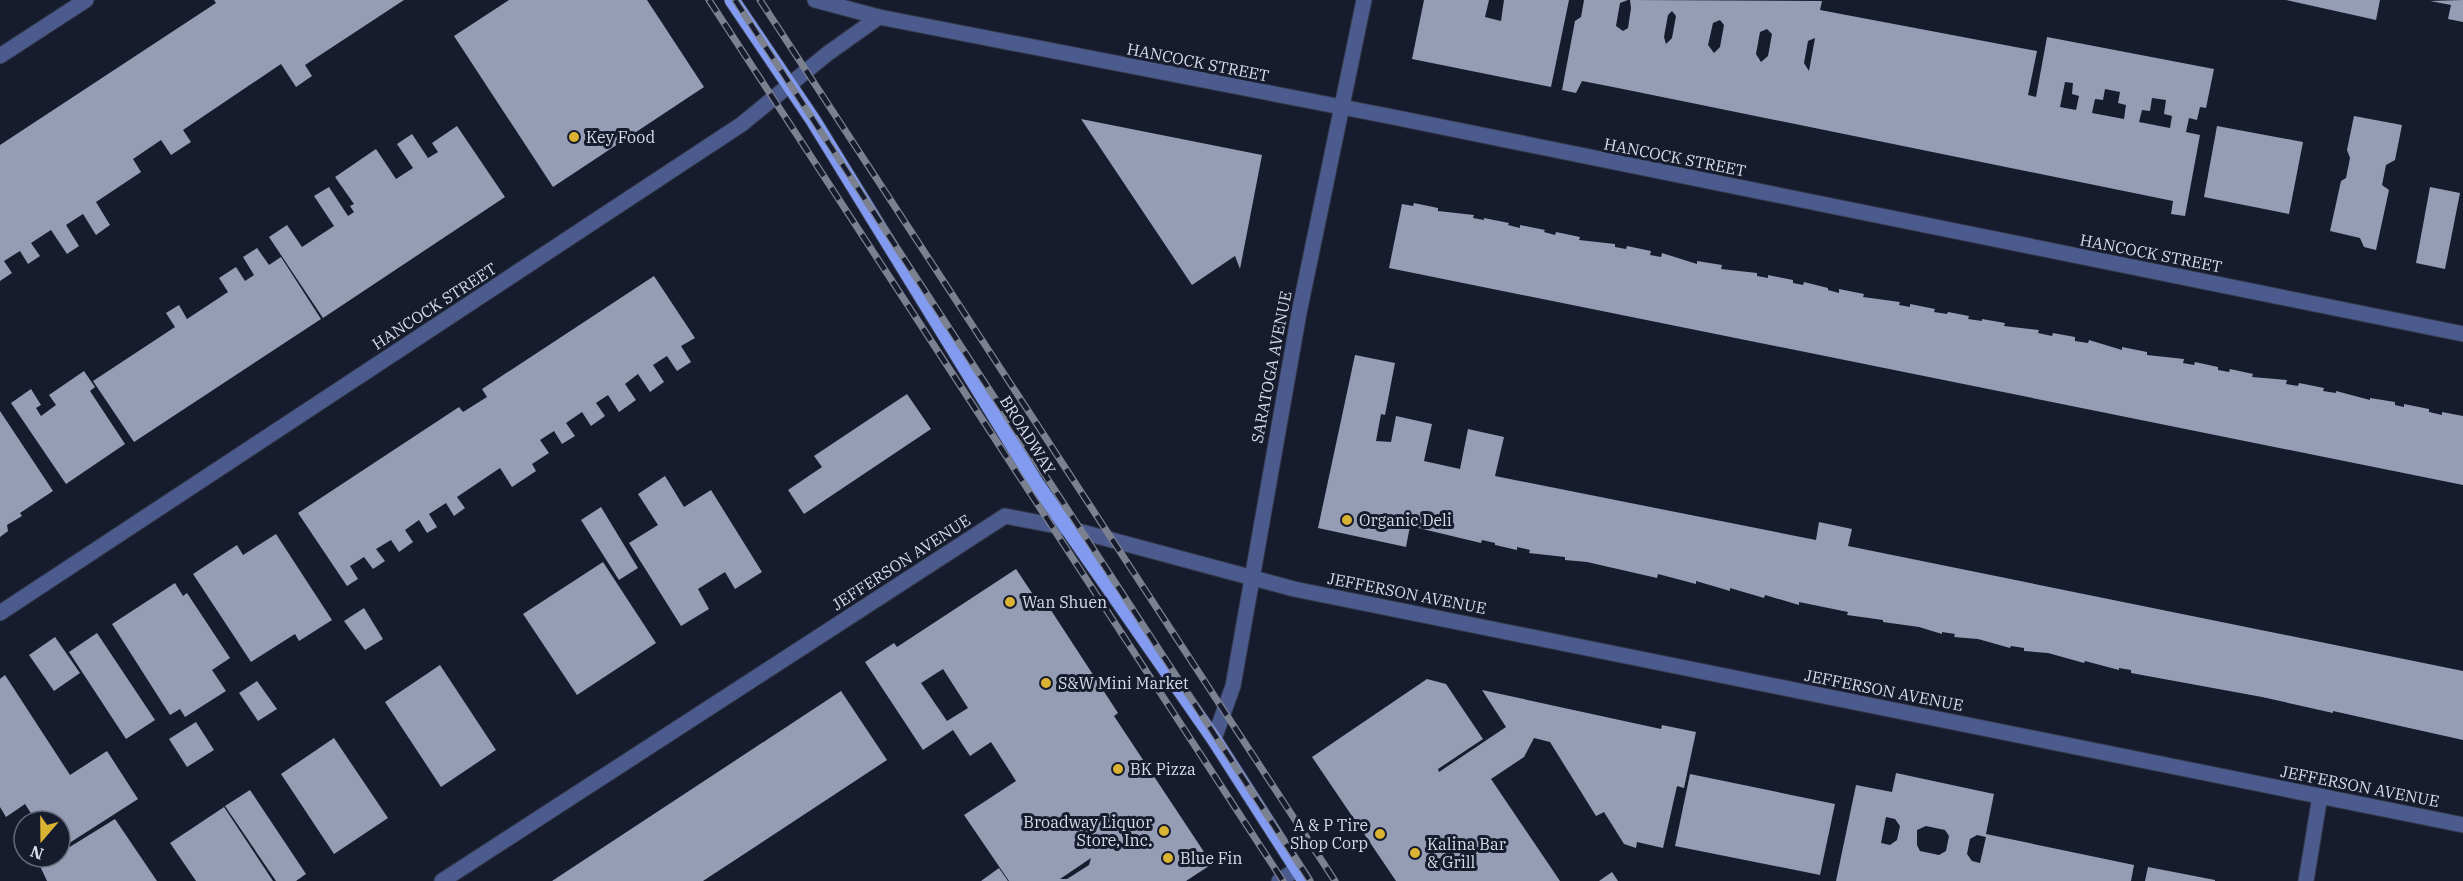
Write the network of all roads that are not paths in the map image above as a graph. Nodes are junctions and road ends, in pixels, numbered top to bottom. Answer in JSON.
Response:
{"nodes":[{"id":1,"x":86,"y":0,"type":"edge"},
{"id":2,"x":732,"y":0,"type":"edge"},
{"id":3,"x":815,"y":0,"type":"edge"},
{"id":4,"x":1364,"y":0,"type":"edge"},
{"id":5,"x":879,"y":17,"type":"junction"},
{"id":6,"x":0,"y":56,"type":"edge"},
{"id":7,"x":790,"y":85,"type":"junction"},
{"id":8,"x":1341,"y":107,"type":"junction"},
{"id":9,"x":2463,"y":334,"type":"edge"},
{"id":10,"x":1067,"y":528,"type":"junction"},
{"id":11,"x":1254,"y":578,"type":"junction"},
{"id":12,"x":0,"y":613,"type":"edge"},
{"id":13,"x":1214,"y":739,"type":"junction"},
{"id":14,"x":2320,"y":796,"type":"junction"},
{"id":15,"x":2463,"y":825,"type":"edge"},
{"id":16,"x":1301,"y":875,"type":"edge"},
{"id":17,"x":442,"y":881,"type":"edge"},
{"id":18,"x":1279,"y":881,"type":"edge"},
{"id":19,"x":2306,"y":881,"type":"edge"}],
"edges":[{"from":1,"to":6,"type":"street"},
{"from":2,"to":7,"type":"main road","name":"BROADWAY"},
{"from":3,"to":5,"type":"street","name":"HANCOCK STREET"},
{"from":4,"to":8,"type":"street","name":"SARATOGA AVENUE"},
{"from":5,"to":7,"type":"street","name":"HANCOCK STREET"},
{"from":5,"to":8,"type":"street","name":"HANCOCK STREET"},
{"from":7,"to":10,"type":"main road","name":"BROADWAY"},
{"from":7,"to":12,"type":"street","name":"HANCOCK STREET"},
{"from":8,"to":9,"type":"street","name":"HANCOCK STREET"},
{"from":8,"to":11,"type":"street","name":"SARATOGA AVENUE"},
{"from":10,"to":11,"type":"street","name":"JEFFERSON AVENUE"},
{"from":10,"to":13,"type":"main road","name":"BROADWAY"},
{"from":10,"to":17,"type":"street","name":"JEFFERSON AVENUE"},
{"from":11,"to":13,"type":"street","name":"SARATOGA AVENUE"},
{"from":11,"to":14,"type":"street","name":"JEFFERSON AVENUE"},
{"from":13,"to":16,"type":"main road","name":"BROADWAY"},
{"from":14,"to":15,"type":"street","name":"JEFFERSON AVENUE"},
{"from":14,"to":19,"type":"street"},
{"from":16,"to":18,"type":"street"}]}
